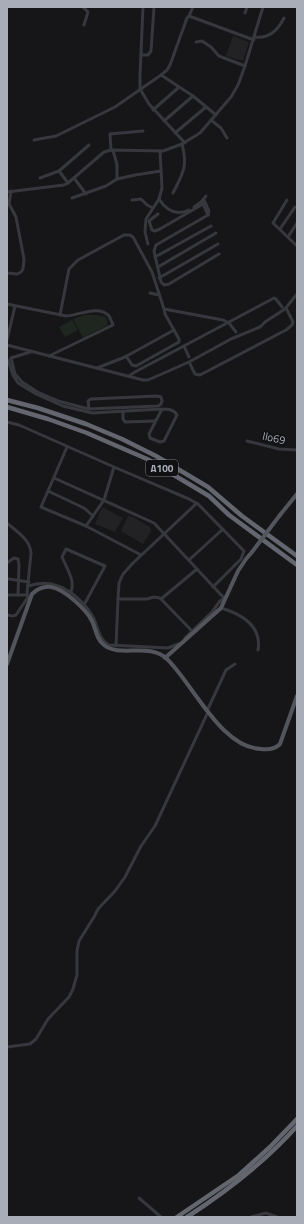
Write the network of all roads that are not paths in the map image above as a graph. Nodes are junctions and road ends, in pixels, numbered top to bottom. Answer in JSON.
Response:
{"nodes":[{"id":1,"x":83,"y":7,"type":"edge"},
{"id":2,"x":143,"y":7,"type":"edge"},
{"id":3,"x":154,"y":7,"type":"edge"},
{"id":4,"x":193,"y":7,"type":"edge"},
{"id":5,"x":247,"y":7,"type":"edge"},
{"id":6,"x":263,"y":7,"type":"edge"},
{"id":7,"x":245,"y":14,"type":"dead end"},
{"id":8,"x":189,"y":16,"type":"junction"},
{"id":9,"x":284,"y":18,"type":"dead end"},
{"id":10,"x":84,"y":25,"type":"dead end"},
{"id":11,"x":254,"y":39,"type":"junction"},
{"id":12,"x":196,"y":42,"type":"dead end"},
{"id":13,"x":141,"y":55,"type":"junction"},
{"id":14,"x":246,"y":66,"type":"junction"},
{"id":15,"x":161,"y":75,"type":"junction"},
{"id":16,"x":178,"y":88,"type":"junction"},
{"id":17,"x":140,"y":89,"type":"junction"},
{"id":18,"x":193,"y":96,"type":"junction"},
{"id":19,"x":206,"y":106,"type":"junction"},
{"id":20,"x":153,"y":110,"type":"junction"},
{"id":21,"x":216,"y":115,"type":"junction"},
{"id":22,"x":211,"y":120,"type":"junction"},
{"id":23,"x":164,"y":121,"type":"junction"},
{"id":24,"x":143,"y":131,"type":"dead end"},
{"id":25,"x":175,"y":132,"type":"junction"},
{"id":26,"x":227,"y":138,"type":"dead end"},
{"id":27,"x":34,"y":140,"type":"dead end"},
{"id":28,"x":183,"y":144,"type":"junction"},
{"id":29,"x":89,"y":145,"type":"dead end"},
{"id":30,"x":112,"y":150,"type":"junction"},
{"id":31,"x":160,"y":151,"type":"junction"},
{"id":32,"x":59,"y":171,"type":"junction"},
{"id":33,"x":161,"y":171,"type":"junction"},
{"id":34,"x":40,"y":178,"type":"dead end"},
{"id":35,"x":74,"y":178,"type":"junction"},
{"id":36,"x":116,"y":179,"type":"junction"},
{"id":37,"x":68,"y":183,"type":"junction"},
{"id":38,"x":7,"y":192,"type":"edge"},
{"id":39,"x":11,"y":192,"type":"junction"},
{"id":40,"x":174,"y":193,"type":"dead end"},
{"id":41,"x":86,"y":194,"type":"junction"},
{"id":42,"x":206,"y":196,"type":"dead end"},
{"id":43,"x":72,"y":198,"type":"dead end"},
{"id":44,"x":159,"y":199,"type":"junction"},
{"id":45,"x":132,"y":200,"type":"dead end"},
{"id":46,"x":287,"y":200,"type":"dead end"},
{"id":47,"x":203,"y":202,"type":"junction"},
{"id":48,"x":295,"y":207,"type":"dead end"},
{"id":49,"x":153,"y":208,"type":"junction"},
{"id":50,"x":158,"y":214,"type":"dead end"},
{"id":51,"x":297,"y":223,"type":"edge"},
{"id":52,"x":211,"y":226,"type":"dead end"},
{"id":53,"x":280,"y":229,"type":"junction"},
{"id":54,"x":216,"y":234,"type":"dead end"},
{"id":55,"x":288,"y":237,"type":"junction"},
{"id":56,"x":148,"y":244,"type":"dead end"},
{"id":57,"x":218,"y":244,"type":"dead end"},
{"id":58,"x":297,"y":245,"type":"edge"},
{"id":59,"x":219,"y":254,"type":"dead end"},
{"id":60,"x":155,"y":257,"type":"junction"},
{"id":61,"x":158,"y":268,"type":"junction"},
{"id":62,"x":7,"y":273,"type":"edge"},
{"id":63,"x":159,"y":278,"type":"junction"},
{"id":64,"x":150,"y":293,"type":"dead end"},
{"id":65,"x":297,"y":294,"type":"edge"},
{"id":66,"x":159,"y":295,"type":"junction"},
{"id":67,"x":7,"y":304,"type":"edge"},
{"id":68,"x":15,"y":306,"type":"junction"},
{"id":69,"x":282,"y":307,"type":"dead end"},
{"id":70,"x":286,"y":308,"type":"junction"},
{"id":71,"x":164,"y":309,"type":"junction"},
{"id":72,"x":60,"y":315,"type":"junction"},
{"id":73,"x":229,"y":323,"type":"junction"},
{"id":74,"x":174,"y":330,"type":"junction"},
{"id":75,"x":236,"y":332,"type":"dead end"},
{"id":76,"x":7,"y":339,"type":"edge"},
{"id":77,"x":7,"y":345,"type":"edge"},
{"id":78,"x":184,"y":346,"type":"junction"},
{"id":79,"x":17,"y":348,"type":"junction"},
{"id":80,"x":34,"y":352,"type":"junction"},
{"id":81,"x":18,"y":356,"type":"junction"},
{"id":82,"x":49,"y":356,"type":"junction"},
{"id":83,"x":126,"y":356,"type":"junction"},
{"id":84,"x":189,"y":356,"type":"dead end"},
{"id":85,"x":9,"y":359,"type":"edge"},
{"id":86,"x":189,"y":362,"type":"junction"},
{"id":87,"x":96,"y":368,"type":"junction"},
{"id":88,"x":129,"y":376,"type":"junction"},
{"id":89,"x":7,"y":400,"type":"edge"},
{"id":90,"x":7,"y":407,"type":"edge"},
{"id":91,"x":162,"y":409,"type":"junction"},
{"id":92,"x":89,"y":411,"type":"junction"},
{"id":93,"x":123,"y":412,"type":"junction"},
{"id":94,"x":156,"y":421,"type":"junction"},
{"id":95,"x":7,"y":422,"type":"edge"},
{"id":96,"x":247,"y":441,"type":"dead end"},
{"id":97,"x":67,"y":447,"type":"junction"},
{"id":98,"x":297,"y":450,"type":"edge"},
{"id":99,"x":114,"y":467,"type":"junction"},
{"id":100,"x":54,"y":478,"type":"junction"},
{"id":101,"x":48,"y":491,"type":"junction"},
{"id":102,"x":297,"y":494,"type":"edge"},
{"id":103,"x":104,"y":500,"type":"junction"},
{"id":104,"x":197,"y":503,"type":"junction"},
{"id":105,"x":93,"y":516,"type":"junction"},
{"id":106,"x":7,"y":523,"type":"edge"},
{"id":107,"x":86,"y":526,"type":"junction"},
{"id":108,"x":223,"y":529,"type":"junction"},
{"id":109,"x":165,"y":534,"type":"junction"},
{"id":110,"x":142,"y":555,"type":"junction"},
{"id":111,"x":297,"y":556,"type":"edge"},
{"id":112,"x":189,"y":560,"type":"junction"},
{"id":113,"x":7,"y":563,"type":"edge"},
{"id":114,"x":297,"y":565,"type":"edge"},
{"id":115,"x":197,"y":569,"type":"junction"},
{"id":116,"x":10,"y":579,"type":"dead end"},
{"id":117,"x":18,"y":580,"type":"junction"},
{"id":118,"x":29,"y":582,"type":"junction"},
{"id":119,"x":28,"y":586,"type":"junction"},
{"id":120,"x":214,"y":587,"type":"junction"},
{"id":121,"x":70,"y":593,"type":"junction"},
{"id":122,"x":7,"y":595,"type":"edge"},
{"id":123,"x":18,"y":595,"type":"junction"},
{"id":124,"x":28,"y":597,"type":"junction"},
{"id":125,"x":226,"y":597,"type":"junction"},
{"id":126,"x":118,"y":599,"type":"junction"},
{"id":127,"x":161,"y":599,"type":"junction"},
{"id":128,"x":84,"y":605,"type":"junction"},
{"id":129,"x":221,"y":608,"type":"junction"},
{"id":130,"x":7,"y":615,"type":"edge"},
{"id":131,"x":192,"y":631,"type":"junction"},
{"id":132,"x":116,"y":646,"type":"junction"},
{"id":133,"x":258,"y":650,"type":"dead end"},
{"id":134,"x":165,"y":658,"type":"junction"},
{"id":135,"x":7,"y":664,"type":"edge"},
{"id":136,"x":235,"y":664,"type":"dead end"},
{"id":137,"x":297,"y":696,"type":"edge"},
{"id":138,"x":207,"y":712,"type":"junction"},
{"id":139,"x":7,"y":1047,"type":"edge"},
{"id":140,"x":297,"y":1119,"type":"edge"},
{"id":141,"x":297,"y":1126,"type":"edge"},
{"id":142,"x":139,"y":1198,"type":"dead end"},
{"id":143,"x":162,"y":1217,"type":"edge"},
{"id":144,"x":177,"y":1217,"type":"edge"},
{"id":145,"x":187,"y":1217,"type":"edge"},
{"id":146,"x":251,"y":1217,"type":"edge"},
{"id":147,"x":277,"y":1217,"type":"edge"}],
"edges":[{"from":1,"to":10,"type":"street"},
{"from":2,"to":13,"type":"street"},
{"from":3,"to":13,"type":"street"},
{"from":4,"to":8,"type":"street"},
{"from":5,"to":7,"type":"street"},
{"from":6,"to":11,"type":"street"},
{"from":8,"to":11,"type":"street"},
{"from":8,"to":15,"type":"street"},
{"from":9,"to":11,"type":"street"},
{"from":11,"to":14,"type":"street"},
{"from":12,"to":14,"type":"street"},
{"from":13,"to":17,"type":"street"},
{"from":14,"to":21,"type":"street"},
{"from":15,"to":16,"type":"street"},
{"from":15,"to":17,"type":"street"},
{"from":16,"to":18,"type":"street"},
{"from":16,"to":20,"type":"street"},
{"from":17,"to":20,"type":"street"},
{"from":17,"to":27,"type":"street"},
{"from":18,"to":19,"type":"street"},
{"from":18,"to":23,"type":"street"},
{"from":19,"to":21,"type":"street"},
{"from":19,"to":25,"type":"street"},
{"from":20,"to":23,"type":"street"},
{"from":21,"to":22,"type":"street"},
{"from":22,"to":26,"type":"street"},
{"from":22,"to":28,"type":"street"},
{"from":23,"to":25,"type":"street"},
{"from":24,"to":30,"type":"street"},
{"from":25,"to":28,"type":"street"},
{"from":28,"to":31,"type":"street"},
{"from":28,"to":40,"type":"street"},
{"from":29,"to":32,"type":"street"},
{"from":30,"to":31,"type":"street"},
{"from":30,"to":35,"type":"street"},
{"from":30,"to":36,"type":"street"},
{"from":31,"to":33,"type":"street"},
{"from":32,"to":34,"type":"street"},
{"from":32,"to":37,"type":"street"},
{"from":33,"to":36,"type":"street"},
{"from":33,"to":44,"type":"street"},
{"from":35,"to":37,"type":"street"},
{"from":35,"to":41,"type":"street"},
{"from":36,"to":41,"type":"street"},
{"from":37,"to":39,"type":"street"},
{"from":38,"to":39,"type":"street"},
{"from":39,"to":62,"type":"street"},
{"from":41,"to":43,"type":"street"},
{"from":42,"to":47,"type":"street"},
{"from":44,"to":47,"type":"street"},
{"from":44,"to":49,"type":"street"},
{"from":45,"to":49,"type":"street"},
{"from":46,"to":53,"type":"street"},
{"from":47,"to":50,"type":"street"},
{"from":47,"to":60,"type":"street"},
{"from":48,"to":53,"type":"street"},
{"from":49,"to":56,"type":"street"},
{"from":51,"to":55,"type":"street"},
{"from":52,"to":60,"type":"street"},
{"from":53,"to":55,"type":"street"},
{"from":54,"to":61,"type":"street"},
{"from":55,"to":58,"type":"street"},
{"from":57,"to":63,"type":"street"},
{"from":59,"to":63,"type":"street"},
{"from":60,"to":61,"type":"street"},
{"from":61,"to":63,"type":"street"},
{"from":64,"to":66,"type":"street"},
{"from":65,"to":70,"type":"street"},
{"from":66,"to":71,"type":"street"},
{"from":66,"to":72,"type":"street"},
{"from":67,"to":68,"type":"street"},
{"from":68,"to":72,"type":"street"},
{"from":68,"to":76,"type":"street"},
{"from":69,"to":73,"type":"street"},
{"from":70,"to":86,"type":"street"},
{"from":70,"to":86,"type":"street"},
{"from":71,"to":73,"type":"street"},
{"from":71,"to":74,"type":"street"},
{"from":72,"to":82,"type":"street"},
{"from":73,"to":75,"type":"street"},
{"from":73,"to":78,"type":"street"},
{"from":74,"to":83,"type":"street"},
{"from":74,"to":83,"type":"street"},
{"from":77,"to":79,"type":"street"},
{"from":78,"to":84,"type":"street"},
{"from":78,"to":88,"type":"street"},
{"from":79,"to":80,"type":"street"},
{"from":79,"to":81,"type":"street"},
{"from":80,"to":81,"type":"street"},
{"from":80,"to":82,"type":"street"},
{"from":81,"to":85,"type":"street"},
{"from":82,"to":87,"type":"street"},
{"from":83,"to":87,"type":"street"},
{"from":85,"to":92,"type":"street"},
{"from":86,"to":88,"type":"street"},
{"from":87,"to":88,"type":"street"},
{"from":89,"to":111,"type":"highway","number":"A100"},
{"from":90,"to":114,"type":"highway","number":"A100"},
{"from":91,"to":93,"type":"street"},
{"from":91,"to":94,"type":"street"},
{"from":91,"to":94,"type":"street"},
{"from":92,"to":92,"type":"street"},
{"from":92,"to":93,"type":"street"},
{"from":93,"to":94,"type":"street"},
{"from":95,"to":97,"type":"street"},
{"from":96,"to":98,"type":"street","name":"Ilo69"},
{"from":97,"to":99,"type":"street"},
{"from":97,"to":100,"type":"street"},
{"from":99,"to":103,"type":"street"},
{"from":99,"to":104,"type":"street"},
{"from":100,"to":101,"type":"street"},
{"from":100,"to":103,"type":"street"},
{"from":101,"to":105,"type":"street"},
{"from":101,"to":107,"type":"street"},
{"from":102,"to":125,"type":"main road","bridge":true},
{"from":103,"to":105,"type":"street"},
{"from":103,"to":109,"type":"street"},
{"from":104,"to":108,"type":"street"},
{"from":104,"to":109,"type":"street"},
{"from":105,"to":107,"type":"street"},
{"from":106,"to":118,"type":"street"},
{"from":107,"to":110,"type":"street"},
{"from":108,"to":112,"type":"street"},
{"from":108,"to":120,"type":"street"},
{"from":109,"to":110,"type":"street"},
{"from":109,"to":112,"type":"street"},
{"from":110,"to":126,"type":"street"},
{"from":112,"to":115,"type":"street"},
{"from":113,"to":117,"type":"street"},
{"from":115,"to":120,"type":"street"},
{"from":115,"to":127,"type":"street"},
{"from":116,"to":117,"type":"street"},
{"from":117,"to":118,"type":"street"},
{"from":117,"to":123,"type":"street"},
{"from":118,"to":119,"type":"street"},
{"from":119,"to":121,"type":"street"},
{"from":119,"to":124,"type":"street"},
{"from":120,"to":125,"type":"street"},
{"from":121,"to":128,"type":"street"},
{"from":121,"to":128,"type":"street"},
{"from":122,"to":123,"type":"street"},
{"from":123,"to":124,"type":"street"},
{"from":124,"to":130,"type":"street"},
{"from":124,"to":134,"type":"main road"},
{"from":124,"to":135,"type":"main road"},
{"from":125,"to":129,"type":"main road"},
{"from":125,"to":131,"type":"street"},
{"from":126,"to":127,"type":"street"},
{"from":126,"to":132,"type":"street"},
{"from":127,"to":131,"type":"street"},
{"from":128,"to":132,"type":"street"},
{"from":129,"to":133,"type":"street"},
{"from":129,"to":134,"type":"main road"},
{"from":131,"to":132,"type":"street"},
{"from":134,"to":138,"type":"main road"},
{"from":136,"to":138,"type":"street"},
{"from":137,"to":138,"type":"main road"},
{"from":138,"to":139,"type":"street"},
{"from":140,"to":144,"type":"highway"},
{"from":141,"to":145,"type":"highway"},
{"from":142,"to":143,"type":"street"},
{"from":146,"to":147,"type":"street"}]}
